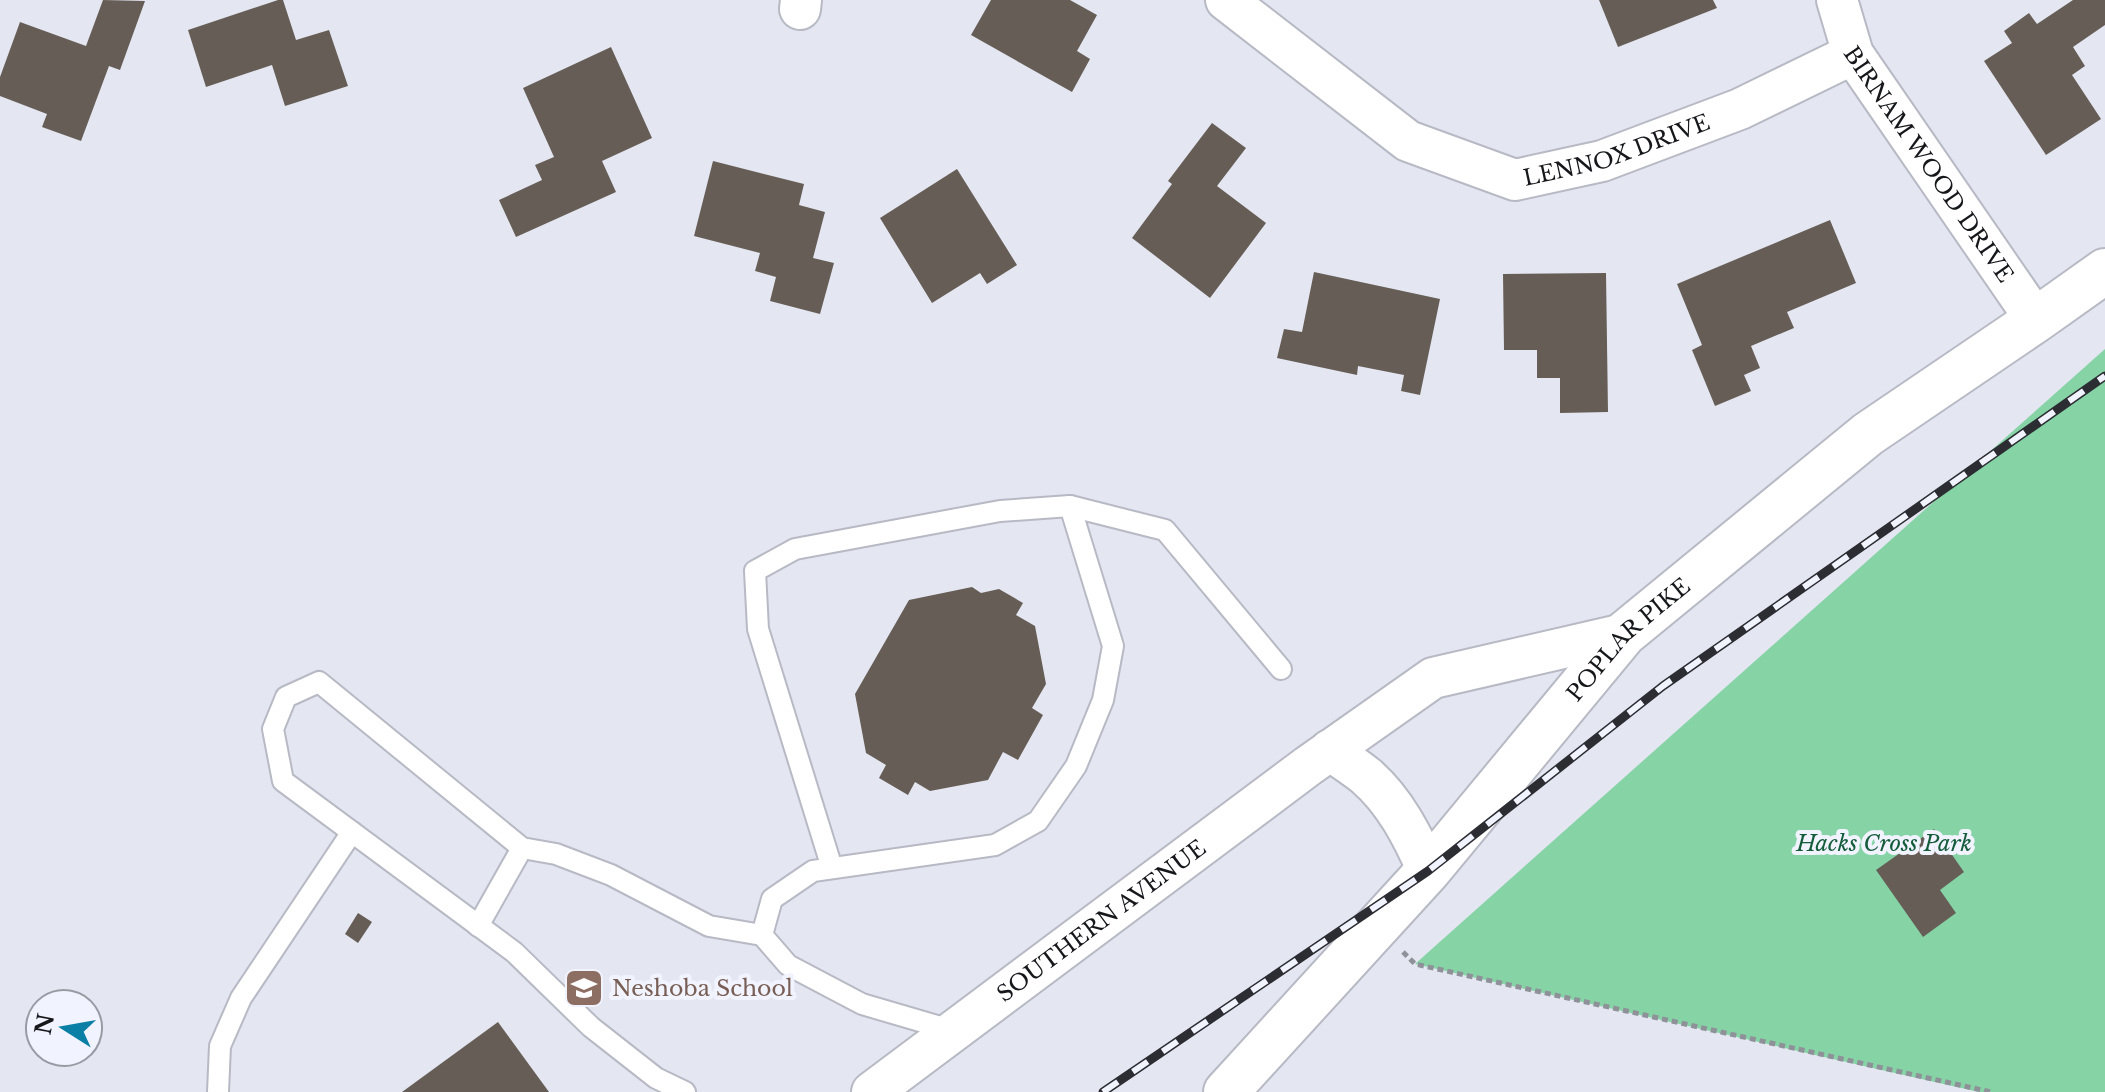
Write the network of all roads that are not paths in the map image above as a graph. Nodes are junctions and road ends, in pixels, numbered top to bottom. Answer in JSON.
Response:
{"nodes":[{"id":1,"x":1226,"y":0,"type":"edge"},
{"id":2,"x":1837,"y":0,"type":"edge"},
{"id":3,"x":1853,"y":54,"type":"junction"},
{"id":4,"x":2105,"y":271,"type":"edge"},
{"id":5,"x":2036,"y":320,"type":"junction"},
{"id":6,"x":1070,"y":506,"type":"junction"},
{"id":7,"x":1624,"y":634,"type":"junction"},
{"id":8,"x":1281,"y":669,"type":"dead end"},
{"id":9,"x":1330,"y":750,"type":"junction"},
{"id":10,"x":352,"y":832,"type":"junction"},
{"id":11,"x":522,"y":848,"type":"junction"},
{"id":12,"x":832,"y":868,"type":"junction"},
{"id":13,"x":1428,"y":871,"type":"junction"},
{"id":14,"x":478,"y":926,"type":"junction"},
{"id":15,"x":762,"y":935,"type":"junction"},
{"id":16,"x":954,"y":1031,"type":"junction"},
{"id":17,"x":218,"y":1092,"type":"edge"},
{"id":18,"x":685,"y":1092,"type":"edge"},
{"id":19,"x":872,"y":1092,"type":"edge"},
{"id":20,"x":1226,"y":1092,"type":"edge"}],
"edges":[{"from":1,"to":3,"type":"street","name":"LENNOX DRIVE"},
{"from":2,"to":3,"type":"street","name":"BIRNAM WOOD DRIVE"},
{"from":3,"to":5,"type":"street","name":"BIRNAM WOOD DRIVE"},
{"from":4,"to":5,"type":"main road","name":"POPLAR PIKE"},
{"from":5,"to":7,"type":"main road","name":"POPLAR PIKE"},
{"from":6,"to":8,"type":"lane"},
{"from":6,"to":12,"type":"lane"},
{"from":6,"to":12,"type":"lane"},
{"from":7,"to":9,"type":"street","name":"SOUTHERN AVENUE"},
{"from":7,"to":13,"type":"main road","name":"POPLAR PIKE"},
{"from":9,"to":13,"type":"street"},
{"from":9,"to":16,"type":"street","name":"SOUTHERN AVENUE"},
{"from":10,"to":11,"type":"lane"},
{"from":10,"to":14,"type":"lane"},
{"from":10,"to":17,"type":"lane"},
{"from":11,"to":14,"type":"lane"},
{"from":11,"to":15,"type":"lane"},
{"from":12,"to":15,"type":"lane"},
{"from":13,"to":20,"type":"main road","name":"POPLAR PIKE"},
{"from":14,"to":18,"type":"lane"},
{"from":15,"to":16,"type":"lane"},
{"from":16,"to":19,"type":"street","name":"SOUTHERN AVENUE"}]}
